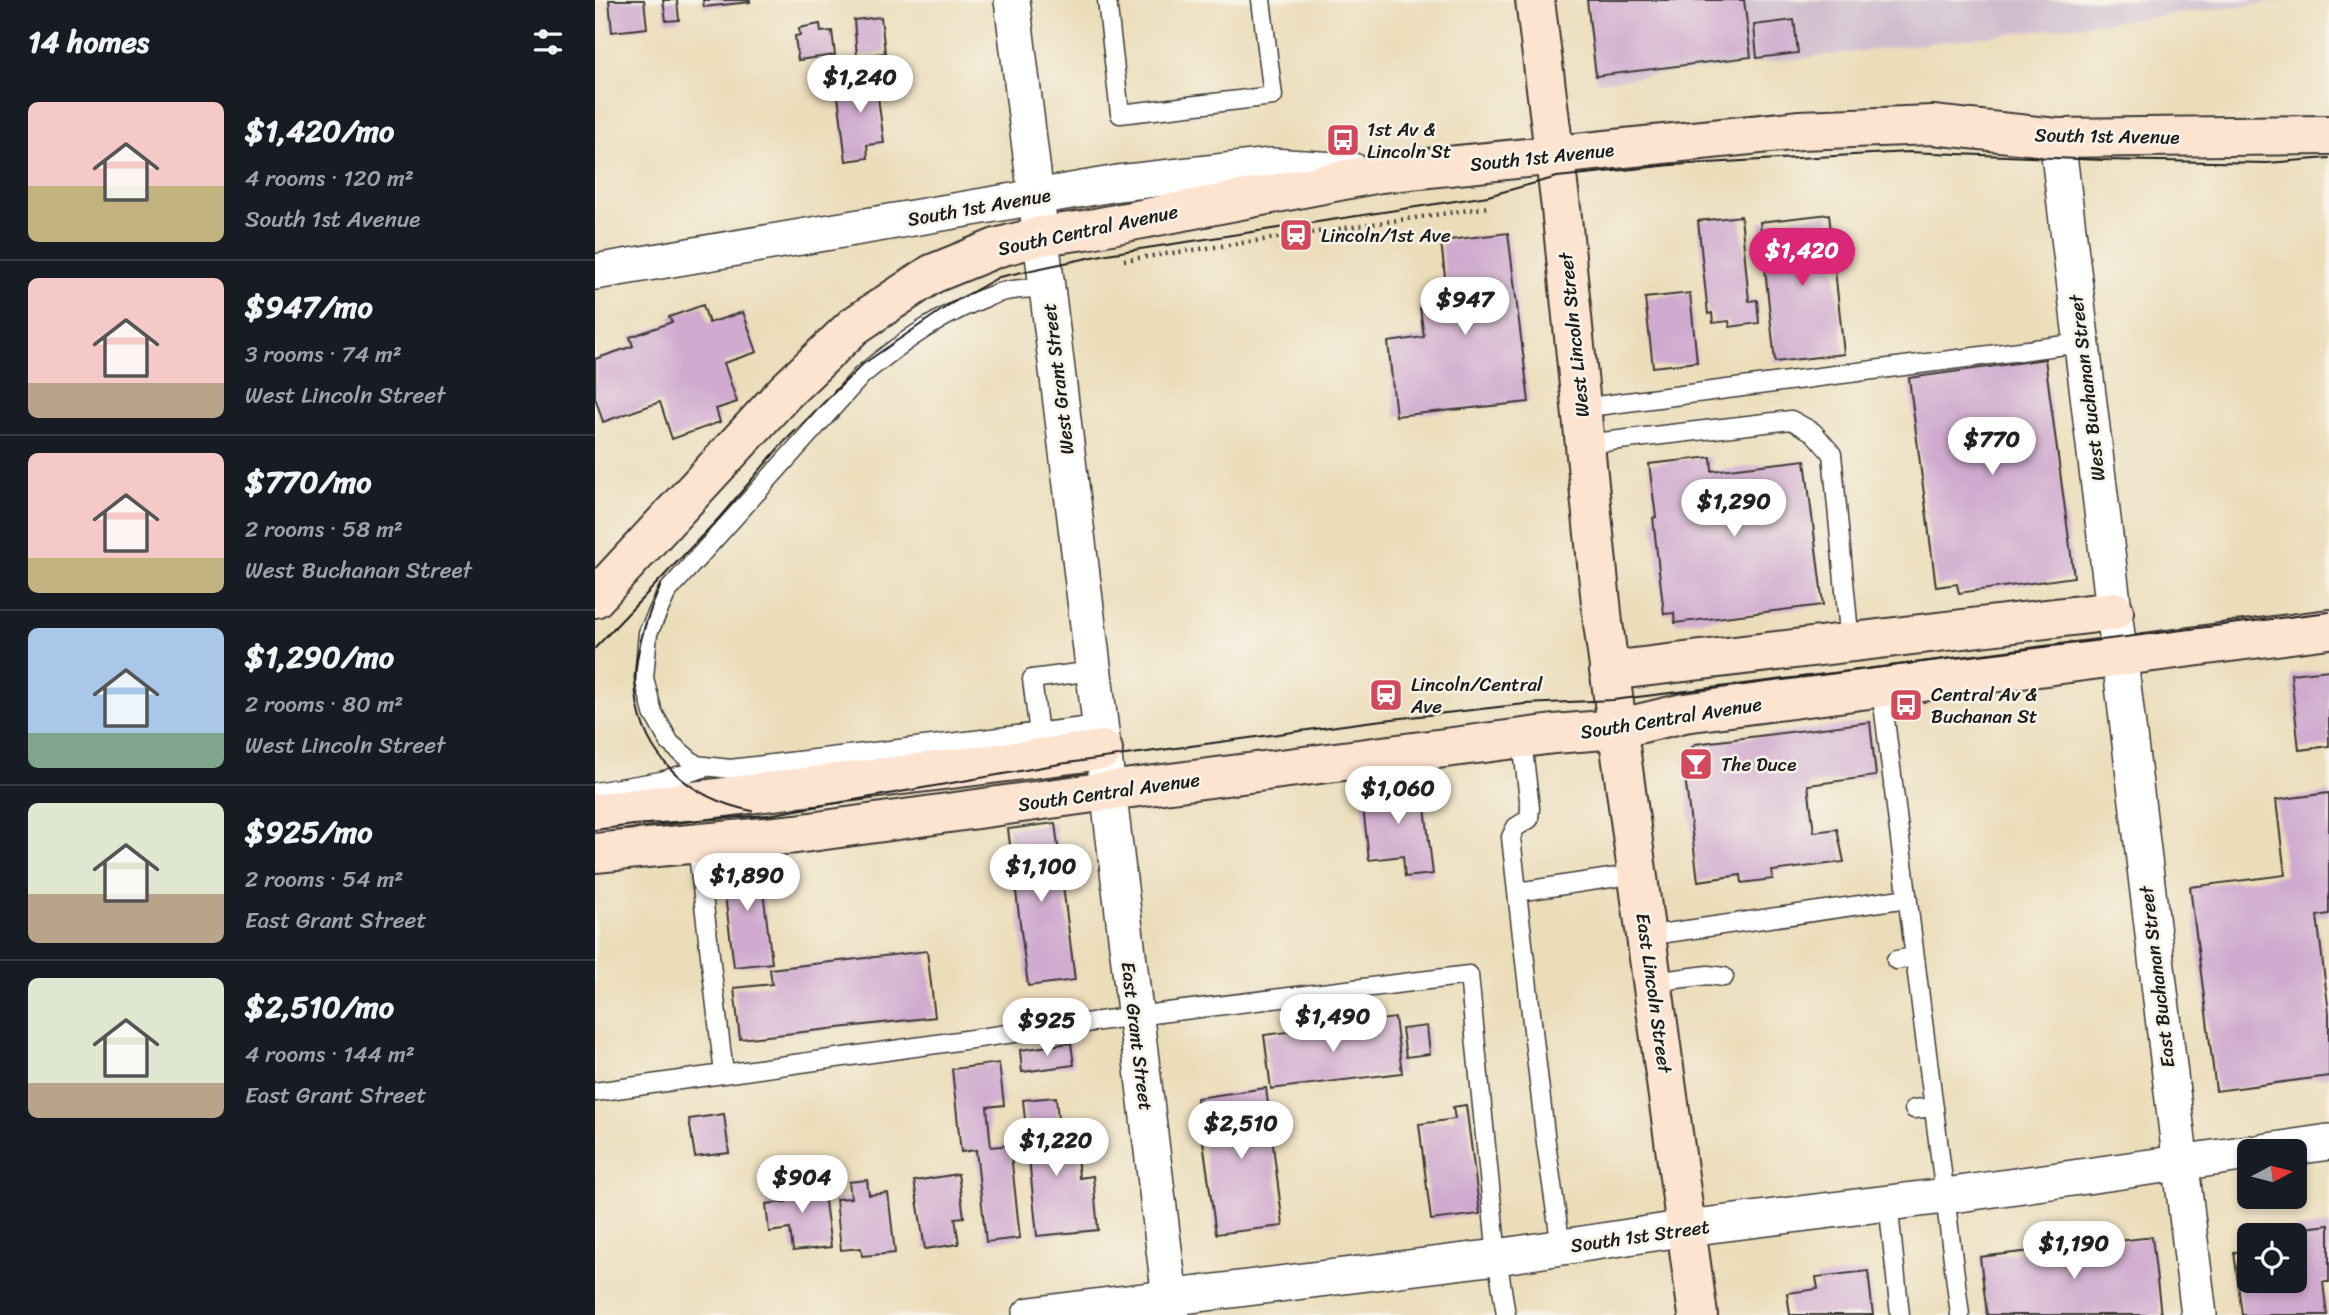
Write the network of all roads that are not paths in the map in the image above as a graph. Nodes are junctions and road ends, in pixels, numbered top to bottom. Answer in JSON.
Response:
{"nodes":[{"id":1,"x":1012,"y":0,"type":"edge"},
{"id":2,"x":1107,"y":0,"type":"edge"},
{"id":3,"x":1261,"y":0,"type":"edge"},
{"id":4,"x":1535,"y":0,"type":"edge"},
{"id":5,"x":2329,"y":135,"type":"edge"},
{"id":6,"x":2057,"y":138,"type":"junction"},
{"id":7,"x":1554,"y":156,"type":"junction"},
{"id":8,"x":1380,"y":173,"type":"junction"},
{"id":9,"x":1037,"y":198,"type":"junction"},
{"id":10,"x":1041,"y":236,"type":"junction"},
{"id":11,"x":595,"y":272,"type":"edge"},
{"id":12,"x":1048,"y":287,"type":"junction"},
{"id":13,"x":2081,"y":343,"type":"junction"},
{"id":14,"x":1583,"y":426,"type":"junction"},
{"id":15,"x":595,"y":598,"type":"edge"},
{"id":16,"x":2329,"y":629,"type":"edge"},
{"id":17,"x":2116,"y":636,"type":"junction"},
{"id":18,"x":1850,"y":644,"type":"junction"},
{"id":19,"x":1093,"y":671,"type":"junction"},
{"id":20,"x":1609,"y":671,"type":"junction"},
{"id":21,"x":1881,"y":688,"type":"junction"},
{"id":22,"x":1617,"y":729,"type":"junction"},
{"id":23,"x":1039,"y":734,"type":"junction"},
{"id":24,"x":1104,"y":756,"type":"junction"},
{"id":25,"x":1524,"y":758,"type":"dead end"},
{"id":26,"x":708,"y":766,"type":"junction"},
{"id":27,"x":595,"y":792,"type":"edge"},
{"id":28,"x":595,"y":813,"type":"edge"},
{"id":29,"x":697,"y":845,"type":"junction"},
{"id":30,"x":595,"y":853,"type":"edge"},
{"id":31,"x":1637,"y":874,"type":"junction"},
{"id":32,"x":1517,"y":892,"type":"junction"},
{"id":33,"x":1908,"y":898,"type":"junction"},
{"id":34,"x":1646,"y":936,"type":"junction"},
{"id":35,"x":1915,"y":957,"type":"junction"},
{"id":36,"x":1896,"y":960,"type":"dead end"},
{"id":37,"x":1724,"y":977,"type":"dead end"},
{"id":38,"x":1653,"y":982,"type":"junction"},
{"id":39,"x":1135,"y":1016,"type":"junction"},
{"id":40,"x":724,"y":1074,"type":"junction"},
{"id":41,"x":595,"y":1092,"type":"edge"},
{"id":42,"x":1934,"y":1107,"type":"junction"},
{"id":43,"x":1914,"y":1109,"type":"dead end"},
{"id":44,"x":2329,"y":1142,"type":"edge"},
{"id":45,"x":2307,"y":1145,"type":"edge"},
{"id":46,"x":2237,"y":1155,"type":"edge"},
{"id":47,"x":2180,"y":1163,"type":"junction"},
{"id":48,"x":1945,"y":1196,"type":"junction"},
{"id":49,"x":1888,"y":1202,"type":"junction"},
{"id":50,"x":1687,"y":1228,"type":"junction"},
{"id":51,"x":1561,"y":1247,"type":"junction"},
{"id":52,"x":1497,"y":1257,"type":"junction"},
{"id":53,"x":1171,"y":1307,"type":"edge"},
{"id":54,"x":1030,"y":1315,"type":"edge"},
{"id":55,"x":1506,"y":1315,"type":"edge"},
{"id":56,"x":1698,"y":1315,"type":"edge"},
{"id":57,"x":1900,"y":1315,"type":"edge"},
{"id":58,"x":1960,"y":1315,"type":"edge"},
{"id":59,"x":2199,"y":1315,"type":"edge"}],
"edges":[{"from":1,"to":9,"type":"street","name":"West Grant Street"},
{"from":2,"to":3,"type":"lane"},
{"from":4,"to":7,"type":"main road","name":"West Lincoln Street"},
{"from":5,"to":6,"type":"main road","name":"South 1st Avenue"},
{"from":6,"to":7,"type":"main road","name":"South 1st Avenue"},
{"from":6,"to":13,"type":"street","name":"West Buchanan Street"},
{"from":7,"to":8,"type":"main road","name":"South 1st Avenue"},
{"from":7,"to":14,"type":"main road","name":"West Lincoln Street"},
{"from":8,"to":9,"type":"street","name":"South 1st Avenue"},
{"from":8,"to":10,"type":"main road","name":"South Central Avenue"},
{"from":9,"to":10,"type":"street","name":"West Grant Street"},
{"from":9,"to":11,"type":"street","name":"South 1st Avenue"},
{"from":10,"to":12,"type":"street","name":"West Grant Street"},
{"from":10,"to":15,"type":"main road","name":"South Central Avenue"},
{"from":12,"to":19,"type":"street","name":"West Grant Street"},
{"from":12,"to":26,"type":"lane"},
{"from":13,"to":14,"type":"lane"},
{"from":13,"to":17,"type":"street","name":"West Buchanan Street"},
{"from":14,"to":18,"type":"lane"},
{"from":14,"to":20,"type":"main road","name":"West Lincoln Street"},
{"from":16,"to":17,"type":"main road","name":"South Central Avenue"},
{"from":17,"to":18,"type":"main road"},
{"from":17,"to":21,"type":"main road","name":"South Central Avenue"},
{"from":17,"to":47,"type":"street","name":"East Buchanan Street"},
{"from":18,"to":20,"type":"main road"},
{"from":19,"to":23,"type":"lane"},
{"from":19,"to":24,"type":"street","name":"West Grant Street"},
{"from":20,"to":22,"type":"main road","name":"East Lincoln Street"},
{"from":21,"to":22,"type":"main road","name":"South Central Avenue"},
{"from":21,"to":33,"type":"lane"},
{"from":22,"to":24,"type":"main road","name":"South Central Avenue"},
{"from":22,"to":31,"type":"main road","name":"East Lincoln Street"},
{"from":23,"to":24,"type":"lane"},
{"from":23,"to":26,"type":"lane"},
{"from":24,"to":28,"type":"main road"},
{"from":24,"to":29,"type":"main road","name":"South Central Avenue"},
{"from":24,"to":39,"type":"street","name":"East Grant Street"},
{"from":25,"to":32,"type":"lane"},
{"from":26,"to":27,"type":"lane"},
{"from":29,"to":30,"type":"main road","name":"South Central Avenue"},
{"from":29,"to":40,"type":"lane"},
{"from":31,"to":32,"type":"lane"},
{"from":31,"to":34,"type":"main road","name":"East Lincoln Street"},
{"from":32,"to":51,"type":"lane"},
{"from":33,"to":34,"type":"lane"},
{"from":33,"to":35,"type":"lane"},
{"from":34,"to":38,"type":"main road","name":"East Lincoln Street"},
{"from":35,"to":36,"type":"lane"},
{"from":35,"to":42,"type":"lane"},
{"from":37,"to":38,"type":"lane"},
{"from":38,"to":50,"type":"main road","name":"East Lincoln Street"},
{"from":39,"to":40,"type":"lane"},
{"from":39,"to":52,"type":"lane"},
{"from":39,"to":53,"type":"street","name":"East Grant Street"},
{"from":40,"to":41,"type":"lane"},
{"from":42,"to":43,"type":"lane"},
{"from":42,"to":48,"type":"lane"},
{"from":44,"to":45,"type":"street"},
{"from":46,"to":47,"type":"street","name":"South 1st Street"},
{"from":47,"to":48,"type":"street","name":"South 1st Street"},
{"from":47,"to":59,"type":"street","name":"East Buchanan Street"},
{"from":48,"to":49,"type":"street","name":"South 1st Street"},
{"from":48,"to":58,"type":"lane"},
{"from":49,"to":50,"type":"street","name":"South 1st Street"},
{"from":49,"to":57,"type":"lane"},
{"from":50,"to":51,"type":"street","name":"South 1st Street"},
{"from":50,"to":56,"type":"main road","name":"East Lincoln Street"},
{"from":51,"to":52,"type":"street","name":"South 1st Street"},
{"from":52,"to":53,"type":"street","name":"South 1st Street"},
{"from":52,"to":55,"type":"lane"},
{"from":53,"to":54,"type":"street","name":"South 1st Street"}]}
